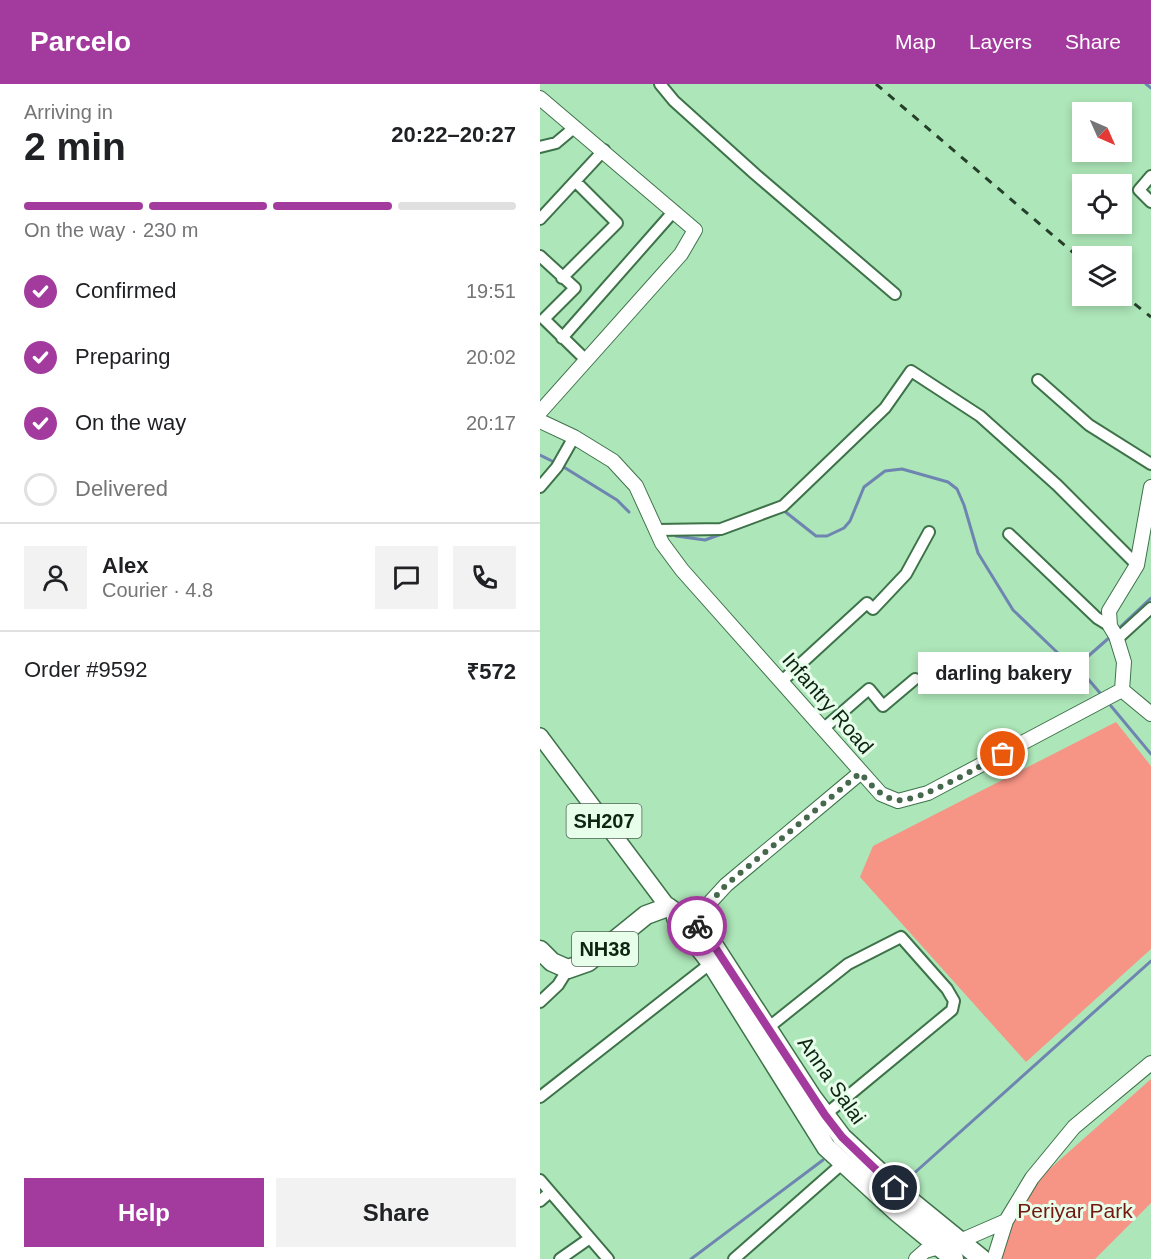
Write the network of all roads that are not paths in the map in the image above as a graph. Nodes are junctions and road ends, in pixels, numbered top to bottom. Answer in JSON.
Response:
{"nodes":[{"id":1,"x":660,"y":84,"type":"edge"},
{"id":2,"x":540,"y":98,"type":"edge"},
{"id":3,"x":575,"y":127,"type":"junction"},
{"id":4,"x":540,"y":147,"type":"edge"},
{"id":5,"x":604,"y":150,"type":"junction"},
{"id":6,"x":1151,"y":177,"type":"edge"},
{"id":7,"x":576,"y":182,"type":"junction"},
{"id":8,"x":1151,"y":202,"type":"edge"},
{"id":9,"x":674,"y":211,"type":"junction"},
{"id":10,"x":540,"y":219,"type":"edge"},
{"id":11,"x":540,"y":256,"type":"edge"},
{"id":12,"x":562,"y":278,"type":"junction"},
{"id":13,"x":895,"y":294,"type":"dead end"},
{"id":14,"x":562,"y":338,"type":"junction"},
{"id":15,"x":585,"y":359,"type":"junction"},
{"id":16,"x":1038,"y":381,"type":"dead end"},
{"id":17,"x":540,"y":412,"type":"edge"},
{"id":18,"x":540,"y":421,"type":"edge"},
{"id":19,"x":574,"y":437,"type":"junction"},
{"id":20,"x":1151,"y":464,"type":"edge"},
{"id":21,"x":540,"y":487,"type":"edge"},
{"id":22,"x":1151,"y":487,"type":"edge"},
{"id":23,"x":657,"y":530,"type":"junction"},
{"id":24,"x":929,"y":532,"type":"dead end"},
{"id":25,"x":1009,"y":534,"type":"dead end"},
{"id":26,"x":1137,"y":565,"type":"junction"},
{"id":27,"x":1151,"y":608,"type":"edge"},
{"id":28,"x":1110,"y":626,"type":"junction"},
{"id":29,"x":1117,"y":639,"type":"junction"},
{"id":30,"x":915,"y":679,"type":"dead end"},
{"id":31,"x":782,"y":681,"type":"junction"},
{"id":32,"x":1122,"y":690,"type":"junction"},
{"id":33,"x":1151,"y":714,"type":"edge"},
{"id":34,"x":823,"y":729,"type":"junction"},
{"id":35,"x":540,"y":736,"type":"edge"},
{"id":36,"x":860,"y":773,"type":"junction"},
{"id":37,"x":668,"y":907,"type":"junction"},
{"id":38,"x":692,"y":922,"type":"junction"},
{"id":39,"x":540,"y":950,"type":"edge"},
{"id":40,"x":711,"y":963,"type":"junction"},
{"id":41,"x":568,"y":969,"type":"junction"},
{"id":42,"x":540,"y":1002,"type":"edge"},
{"id":43,"x":769,"y":1027,"type":"junction"},
{"id":44,"x":1151,"y":1063,"type":"edge"},
{"id":45,"x":540,"y":1097,"type":"edge"},
{"id":46,"x":825,"y":1115,"type":"junction"},
{"id":47,"x":843,"y":1163,"type":"junction"},
{"id":48,"x":540,"y":1180,"type":"edge"},
{"id":49,"x":549,"y":1192,"type":"junction"},
{"id":50,"x":540,"y":1201,"type":"edge"},
{"id":51,"x":1006,"y":1221,"type":"junction"},
{"id":52,"x":590,"y":1238,"type":"junction"},
{"id":53,"x":960,"y":1241,"type":"junction"},
{"id":54,"x":939,"y":1247,"type":"junction"},
{"id":55,"x":560,"y":1259,"type":"edge"},
{"id":56,"x":608,"y":1259,"type":"edge"},
{"id":57,"x":734,"y":1259,"type":"edge"},
{"id":58,"x":916,"y":1259,"type":"edge"},
{"id":59,"x":954,"y":1259,"type":"edge"},
{"id":60,"x":982,"y":1259,"type":"edge"},
{"id":61,"x":994,"y":1259,"type":"edge"}],
"edges":[{"from":1,"to":13,"type":"street"},
{"from":2,"to":3,"type":"street"},
{"from":3,"to":4,"type":"street"},
{"from":3,"to":5,"type":"street"},
{"from":5,"to":7,"type":"street"},
{"from":5,"to":9,"type":"street"},
{"from":6,"to":8,"type":"street"},
{"from":7,"to":10,"type":"street"},
{"from":7,"to":12,"type":"street"},
{"from":9,"to":14,"type":"street"},
{"from":9,"to":15,"type":"street"},
{"from":11,"to":12,"type":"street"},
{"from":12,"to":14,"type":"street"},
{"from":14,"to":15,"type":"street"},
{"from":15,"to":17,"type":"street"},
{"from":16,"to":20,"type":"street"},
{"from":18,"to":19,"type":"street","name":"Infantry Road"},
{"from":19,"to":21,"type":"street"},
{"from":19,"to":23,"type":"street","name":"Infantry Road"},
{"from":22,"to":26,"type":"street"},
{"from":23,"to":26,"type":"street"},
{"from":23,"to":31,"type":"street","name":"Infantry Road"},
{"from":24,"to":31,"type":"street"},
{"from":25,"to":28,"type":"street"},
{"from":26,"to":28,"type":"street"},
{"from":27,"to":29,"type":"street"},
{"from":28,"to":29,"type":"street"},
{"from":29,"to":32,"type":"street"},
{"from":30,"to":34,"type":"street"},
{"from":31,"to":34,"type":"street","name":"Infantry Road"},
{"from":32,"to":33,"type":"street"},
{"from":32,"to":36,"type":"street","name":"Infantry Road"},
{"from":34,"to":36,"type":"street","name":"Infantry Road"},
{"from":35,"to":37,"type":"main road","name":"Anna Salai","number":"SH207"},
{"from":36,"to":38,"type":"street"},
{"from":37,"to":38,"type":"highway","name":"Anna Salai"},
{"from":37,"to":40,"type":"highway","name":"Anna Salai"},
{"from":37,"to":41,"type":"highway","number":"NH38"},
{"from":38,"to":43,"type":"highway","name":"Anna Salai"},
{"from":39,"to":41,"type":"highway","number":"NH38"},
{"from":40,"to":45,"type":"street"},
{"from":40,"to":47,"type":"highway","name":"Anna Salai"},
{"from":41,"to":42,"type":"street"},
{"from":43,"to":46,"type":"highway","name":"Anna Salai"},
{"from":43,"to":46,"type":"street"},
{"from":44,"to":51,"type":"street"},
{"from":46,"to":53,"type":"highway","name":"Anna Salai"},
{"from":47,"to":54,"type":"highway","name":"Anna Salai"},
{"from":47,"to":57,"type":"street"},
{"from":48,"to":49,"type":"street"},
{"from":49,"to":50,"type":"street"},
{"from":49,"to":52,"type":"street"},
{"from":51,"to":53,"type":"street"},
{"from":51,"to":61,"type":"street"},
{"from":52,"to":55,"type":"street"},
{"from":52,"to":56,"type":"street"},
{"from":53,"to":54,"type":"street"},
{"from":53,"to":60,"type":"highway","name":"Anna Salai"},
{"from":54,"to":58,"type":"street"},
{"from":54,"to":59,"type":"highway","name":"Anna Salai"}]}
